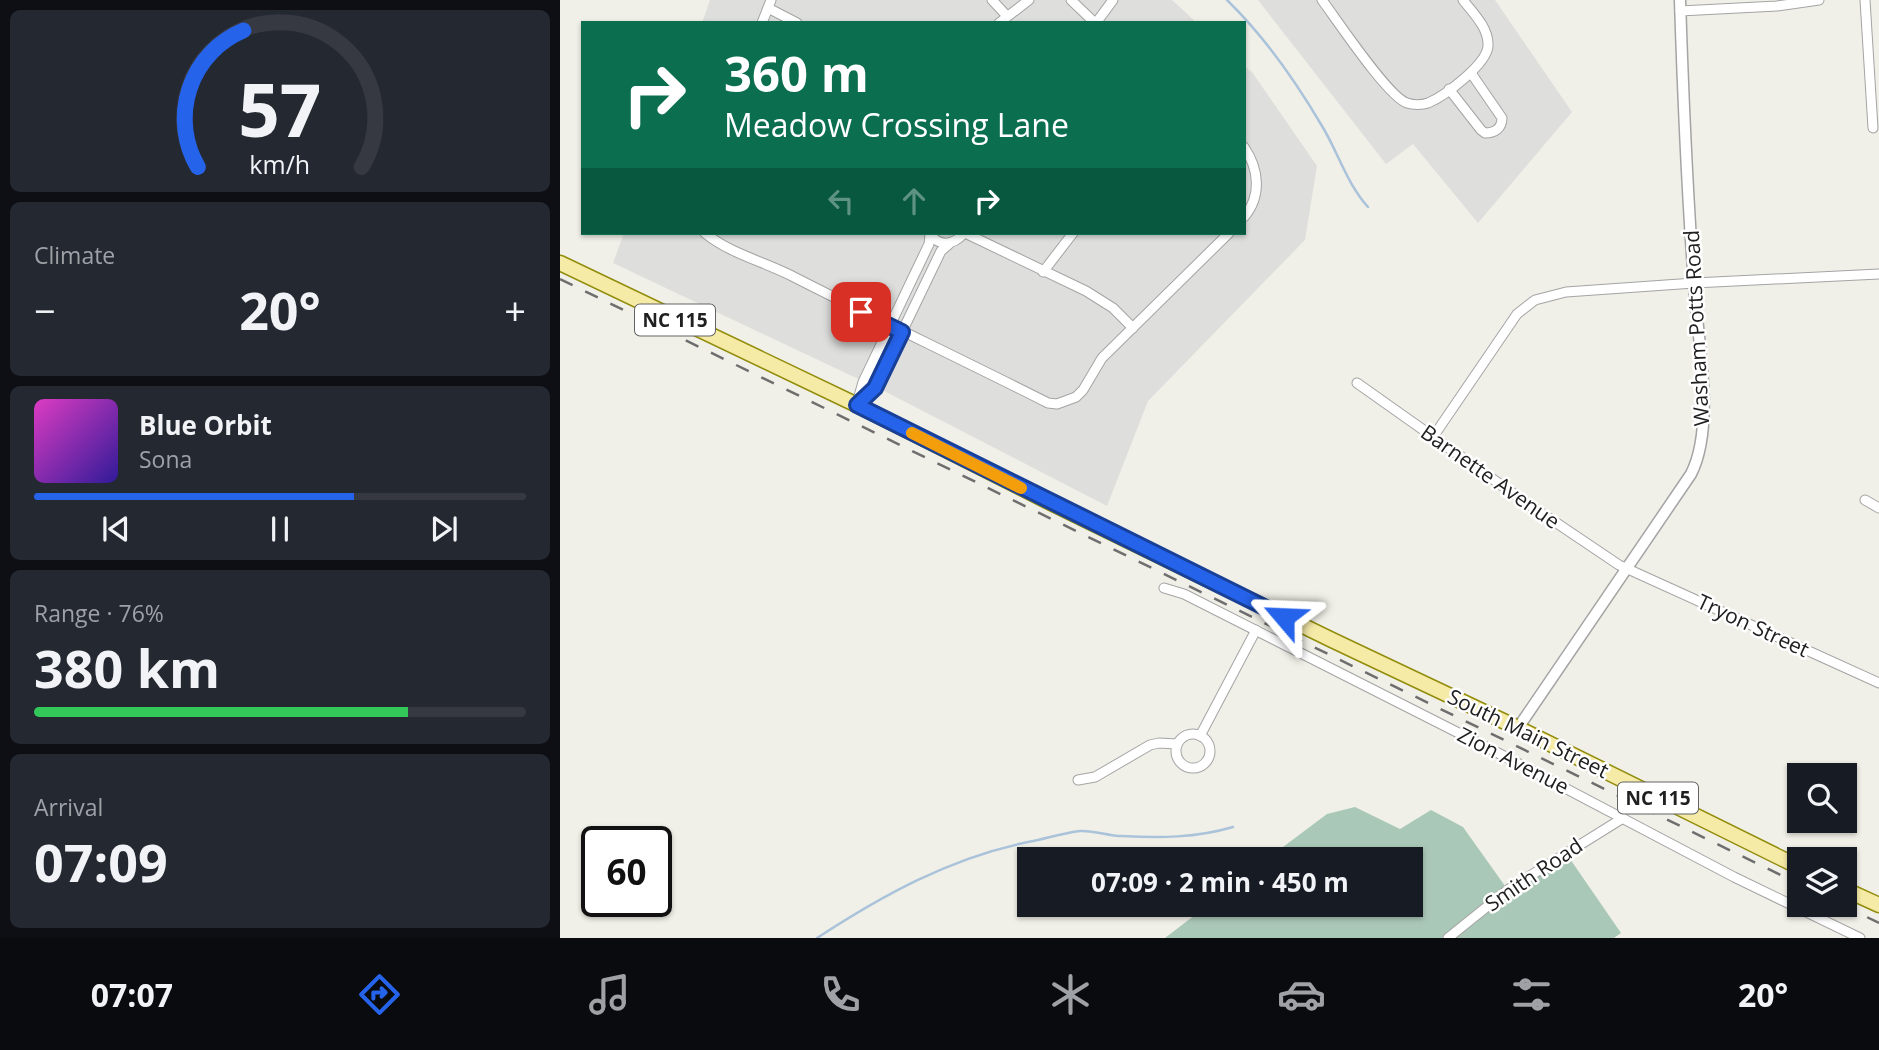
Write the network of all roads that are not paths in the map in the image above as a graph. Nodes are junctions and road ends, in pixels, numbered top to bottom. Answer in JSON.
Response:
{"nodes":[{"id":1,"x":992,"y":0,"type":"edge"},
{"id":2,"x":1029,"y":0,"type":"edge"},
{"id":3,"x":1071,"y":0,"type":"edge"},
{"id":4,"x":1113,"y":0,"type":"edge"},
{"id":5,"x":1322,"y":0,"type":"edge"},
{"id":6,"x":1463,"y":0,"type":"edge"},
{"id":7,"x":1819,"y":0,"type":"edge"},
{"id":8,"x":1865,"y":0,"type":"edge"},
{"id":9,"x":769,"y":4,"type":"edge"},
{"id":10,"x":1680,"y":5,"type":"edge"},
{"id":11,"x":1007,"y":16,"type":"junction"},
{"id":12,"x":763,"y":21,"type":"edge"},
{"id":13,"x":794,"y":21,"type":"edge"},
{"id":14,"x":1001,"y":21,"type":"edge"},
{"id":15,"x":1093,"y":21,"type":"edge"},
{"id":16,"x":1097,"y":21,"type":"edge"},
{"id":17,"x":1471,"y":73,"type":"junction"},
{"id":18,"x":1449,"y":89,"type":"junction"},
{"id":19,"x":1873,"y":128,"type":"dead end"},
{"id":20,"x":1246,"y":150,"type":"edge"},
{"id":21,"x":1246,"y":215,"type":"edge"},
{"id":22,"x":708,"y":235,"type":"edge"},
{"id":23,"x":929,"y":235,"type":"edge"},
{"id":24,"x":930,"y":235,"type":"edge"},
{"id":25,"x":962,"y":235,"type":"edge"},
{"id":26,"x":968,"y":235,"type":"edge"},
{"id":27,"x":1071,"y":235,"type":"edge"},
{"id":28,"x":1227,"y":235,"type":"edge"},
{"id":29,"x":949,"y":244,"type":"junction"},
{"id":30,"x":560,"y":263,"type":"edge"},
{"id":31,"x":1043,"y":272,"type":"junction"},
{"id":32,"x":1879,"y":274,"type":"edge"},
{"id":33,"x":1694,"y":283,"type":"junction"},
{"id":34,"x":891,"y":327,"type":"junction"},
{"id":35,"x":1133,"y":328,"type":"junction"},
{"id":36,"x":902,"y":332,"type":"junction"},
{"id":37,"x":1357,"y":383,"type":"dead end"},
{"id":38,"x":857,"y":405,"type":"junction"},
{"id":39,"x":1433,"y":437,"type":"junction"},
{"id":40,"x":1865,"y":500,"type":"dead end"},
{"id":41,"x":1879,"y":508,"type":"edge"},
{"id":42,"x":1626,"y":568,"type":"junction"},
{"id":43,"x":1164,"y":588,"type":"dead end"},
{"id":44,"x":1256,"y":630,"type":"junction"},
{"id":45,"x":1879,"y":683,"type":"edge"},
{"id":46,"x":1518,"y":728,"type":"junction"},
{"id":47,"x":1200,"y":736,"type":"junction"},
{"id":48,"x":1177,"y":744,"type":"junction"},
{"id":49,"x":1078,"y":780,"type":"dead end"},
{"id":50,"x":1623,"y":818,"type":"junction"},
{"id":51,"x":1787,"y":861,"type":"edge"},
{"id":52,"x":1857,"y":895,"type":"edge"},
{"id":53,"x":1879,"y":905,"type":"edge"},
{"id":54,"x":1448,"y":938,"type":"edge"},
{"id":55,"x":1860,"y":938,"type":"edge"}],
"edges":[{"from":1,"to":11,"type":"street"},
{"from":2,"to":11,"type":"street"},
{"from":3,"to":15,"type":"street"},
{"from":4,"to":16,"type":"street"},
{"from":5,"to":18,"type":"street"},
{"from":6,"to":17,"type":"street"},
{"from":7,"to":10,"type":"street"},
{"from":8,"to":19,"type":"street"},
{"from":9,"to":12,"type":"street"},
{"from":9,"to":13,"type":"street"},
{"from":10,"to":33,"type":"street","name":"Washam Potts Road"},
{"from":11,"to":14,"type":"street"},
{"from":17,"to":18,"type":"street"},
{"from":17,"to":18,"type":"street"},
{"from":20,"to":21,"type":"street"},
{"from":22,"to":34,"type":"street"},
{"from":23,"to":34,"type":"street"},
{"from":24,"to":29,"type":"street"},
{"from":25,"to":29,"type":"street"},
{"from":26,"to":31,"type":"street"},
{"from":27,"to":31,"type":"street"},
{"from":28,"to":35,"type":"street"},
{"from":29,"to":36,"type":"street"},
{"from":30,"to":38,"type":"main road","number":"NC 115"},
{"from":31,"to":35,"type":"street"},
{"from":32,"to":33,"type":"street"},
{"from":33,"to":39,"type":"street"},
{"from":33,"to":42,"type":"street","name":"Washam Potts Road"},
{"from":34,"to":36,"type":"street"},
{"from":34,"to":38,"type":"street"},
{"from":35,"to":36,"type":"street"},
{"from":36,"to":38,"type":"street"},
{"from":37,"to":39,"type":"street","name":"Barnette Avenue"},
{"from":38,"to":46,"type":"main road","name":"South Main Street","number":"NC 115"},
{"from":39,"to":42,"type":"street","name":"Barnette Avenue"},
{"from":40,"to":41,"type":"street"},
{"from":42,"to":45,"type":"street","name":"Tryon Street"},
{"from":42,"to":46,"type":"street","name":"Washam Potts Road"},
{"from":43,"to":44,"type":"street","name":"Zion Avenue"},
{"from":44,"to":47,"type":"street"},
{"from":44,"to":50,"type":"street","name":"Zion Avenue"},
{"from":46,"to":51,"type":"main road","name":"South Main Street","number":"NC 115"},
{"from":47,"to":48,"type":"street"},
{"from":47,"to":48,"type":"street"},
{"from":48,"to":49,"type":"street"},
{"from":50,"to":54,"type":"street","name":"Smith Road"},
{"from":50,"to":55,"type":"street","name":"Zion Avenue"},
{"from":52,"to":53,"type":"main road"}]}
